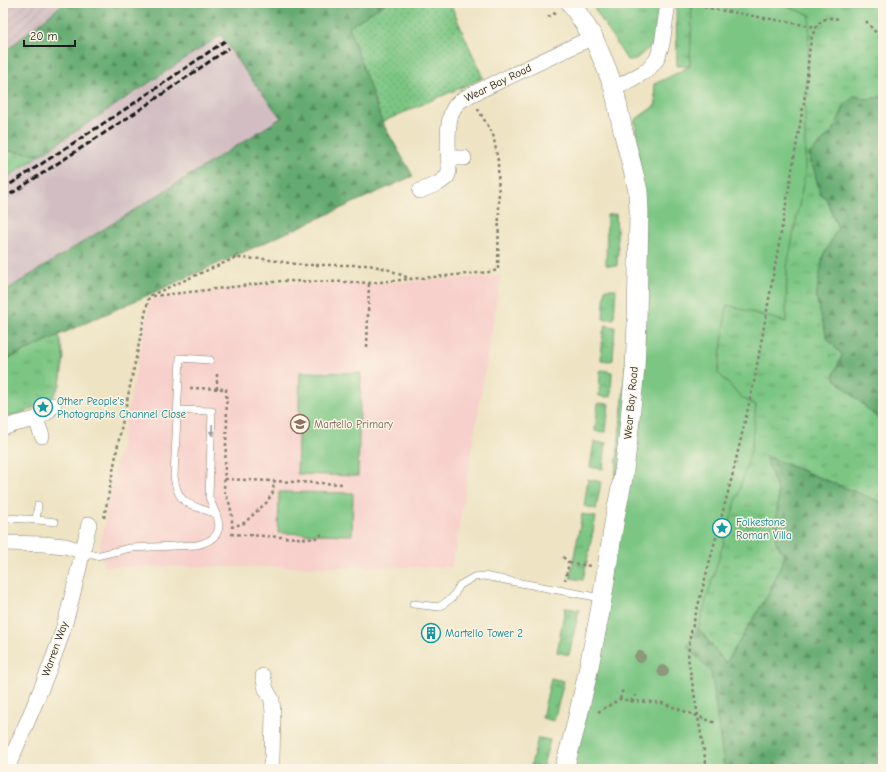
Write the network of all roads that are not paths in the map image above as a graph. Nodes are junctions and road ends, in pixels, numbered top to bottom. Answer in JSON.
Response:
{"nodes":[{"id":1,"x":571,"y":3,"type":"edge"},
{"id":2,"x":668,"y":3,"type":"edge"},
{"id":3,"x":593,"y":38,"type":"junction"},
{"id":4,"x":614,"y":89,"type":"junction"},
{"id":5,"x":420,"y":191,"type":"dead end"},
{"id":6,"x":210,"y":360,"type":"dead end"},
{"id":7,"x":54,"y":405,"type":"dead end"},
{"id":8,"x":178,"y":410,"type":"junction"},
{"id":9,"x":36,"y":419,"type":"junction"},
{"id":10,"x":3,"y":428,"type":"edge"},
{"id":11,"x":42,"y":436,"type":"dead end"},
{"id":12,"x":38,"y":505,"type":"dead end"},
{"id":13,"x":216,"y":514,"type":"junction"},
{"id":14,"x":3,"y":519,"type":"edge"},
{"id":15,"x":36,"y":520,"type":"junction"},
{"id":16,"x":55,"y":522,"type":"dead end"},
{"id":17,"x":94,"y":522,"type":"road end"},
{"id":18,"x":3,"y":543,"type":"edge"},
{"id":19,"x":82,"y":551,"type":"junction"},
{"id":20,"x":602,"y":598,"type":"junction"},
{"id":21,"x":413,"y":604,"type":"dead end"},
{"id":22,"x":263,"y":676,"type":"dead end"},
{"id":23,"x":7,"y":769,"type":"edge"},
{"id":24,"x":270,"y":769,"type":"edge"},
{"id":25,"x":564,"y":769,"type":"edge"}],
"edges":[{"from":1,"to":3,"type":"street","name":"Wear Bay Road"},
{"from":2,"to":4,"type":"street"},
{"from":3,"to":4,"type":"street","name":"Wear Bay Road"},
{"from":3,"to":5,"type":"street","name":"Wear Bay Road"},
{"from":4,"to":20,"type":"street","name":"Wear Bay Road"},
{"from":6,"to":8,"type":"lane"},
{"from":7,"to":9,"type":"street"},
{"from":8,"to":13,"type":"lane"},
{"from":8,"to":13,"type":"lane","one_way":true},
{"from":9,"to":10,"type":"street"},
{"from":9,"to":11,"type":"street"},
{"from":12,"to":15,"type":"lane"},
{"from":13,"to":19,"type":"lane"},
{"from":14,"to":15,"type":"lane"},
{"from":15,"to":16,"type":"lane"},
{"from":17,"to":19,"type":"street","name":"Warren Way"},
{"from":18,"to":19,"type":"street"},
{"from":19,"to":23,"type":"street","name":"Warren Way"},
{"from":20,"to":21,"type":"lane"},
{"from":20,"to":25,"type":"street","name":"Wear Bay Road"},
{"from":22,"to":24,"type":"street"}]}
